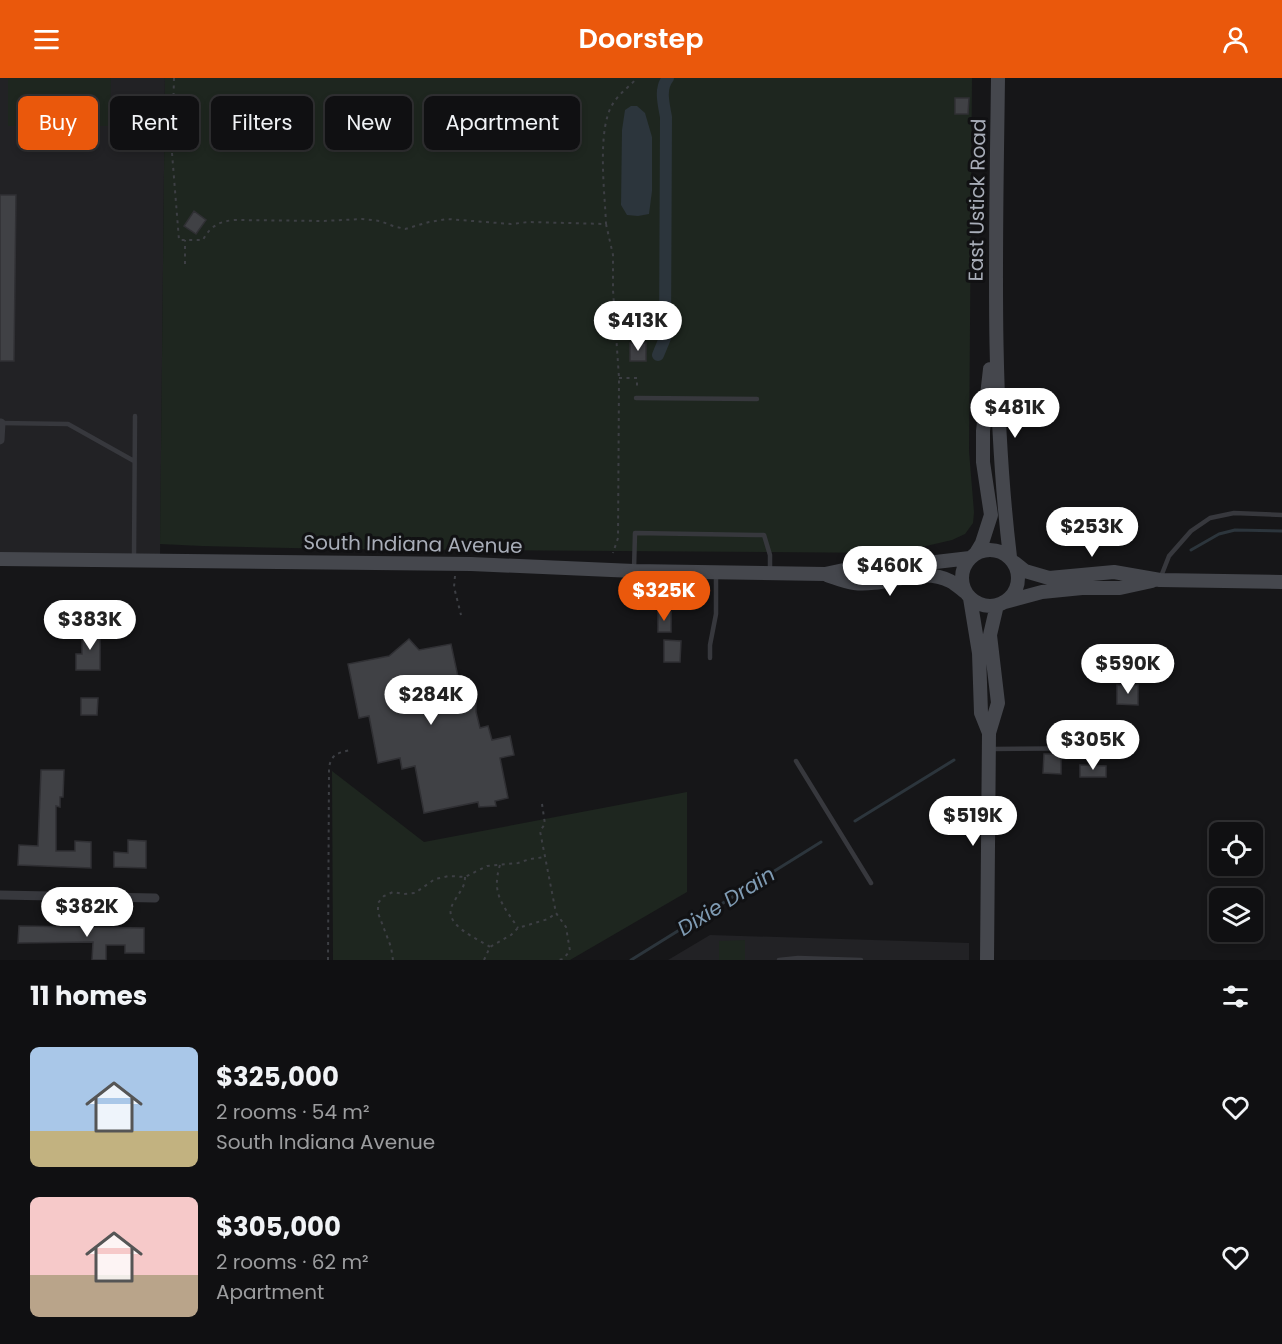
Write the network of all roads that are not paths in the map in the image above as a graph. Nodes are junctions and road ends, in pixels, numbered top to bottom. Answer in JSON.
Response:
{"nodes":[{"id":1,"x":998,"y":78,"type":"edge"},
{"id":2,"x":996,"y":322,"type":"junction"},
{"id":3,"x":636,"y":398,"type":"road end"},
{"id":4,"x":757,"y":399,"type":"dead end"},
{"id":5,"x":135,"y":416,"type":"dead end"},
{"id":6,"x":0,"y":423,"type":"edge"},
{"id":7,"x":0,"y":440,"type":"edge"},
{"id":8,"x":134,"y":461,"type":"junction"},
{"id":9,"x":1282,"y":515,"type":"edge"},
{"id":10,"x":973,"y":555,"type":"junction"},
{"id":11,"x":0,"y":559,"type":"edge"},
{"id":12,"x":134,"y":560,"type":"junction"},
{"id":13,"x":1012,"y":560,"type":"junction"},
{"id":14,"x":634,"y":571,"type":"junction"},
{"id":15,"x":716,"y":573,"type":"junction"},
{"id":16,"x":770,"y":573,"type":"junction"},
{"id":17,"x":825,"y":574,"type":"junction"},
{"id":18,"x":1160,"y":580,"type":"junction"},
{"id":19,"x":1282,"y":582,"type":"edge"},
{"id":20,"x":968,"y":595,"type":"junction"},
{"id":21,"x":1001,"y":604,"type":"junction"},
{"id":22,"x":710,"y":658,"type":"dead end"},
{"id":23,"x":989,"y":733,"type":"junction"},
{"id":24,"x":1129,"y":748,"type":"dead end"},
{"id":25,"x":989,"y":749,"type":"junction"},
{"id":26,"x":796,"y":761,"type":"dead end"},
{"id":27,"x":871,"y":883,"type":"dead end"},
{"id":28,"x":0,"y":895,"type":"edge"},
{"id":29,"x":155,"y":898,"type":"dead end"},
{"id":30,"x":779,"y":960,"type":"edge"},
{"id":31,"x":861,"y":960,"type":"edge"},
{"id":32,"x":987,"y":960,"type":"edge"}],
"edges":[{"from":1,"to":2,"type":"main road","name":"East Ustick Road"},
{"from":2,"to":10,"type":"main road","name":"East Ustick Road"},
{"from":2,"to":13,"type":"main road","name":"East Ustick Road"},
{"from":3,"to":4,"type":"lane"},
{"from":5,"to":8,"type":"lane"},
{"from":6,"to":7,"type":"street"},
{"from":6,"to":8,"type":"lane"},
{"from":8,"to":12,"type":"lane"},
{"from":9,"to":18,"type":"lane"},
{"from":10,"to":13,"type":"main road"},
{"from":10,"to":17,"type":"main road","name":"South Indiana Avenue"},
{"from":10,"to":20,"type":"main road"},
{"from":11,"to":12,"type":"main road","name":"South Indiana Avenue"},
{"from":12,"to":14,"type":"main road","name":"South Indiana Avenue"},
{"from":13,"to":18,"type":"main road"},
{"from":13,"to":21,"type":"main road"},
{"from":14,"to":15,"type":"main road","name":"South Indiana Avenue"},
{"from":14,"to":16,"type":"lane"},
{"from":15,"to":16,"type":"main road","name":"South Indiana Avenue"},
{"from":15,"to":22,"type":"lane"},
{"from":16,"to":17,"type":"main road","name":"South Indiana Avenue"},
{"from":17,"to":20,"type":"main road","name":"South Indiana Avenue"},
{"from":18,"to":19,"type":"main road"},
{"from":18,"to":21,"type":"main road"},
{"from":20,"to":21,"type":"main road"},
{"from":20,"to":23,"type":"main road"},
{"from":21,"to":23,"type":"main road"},
{"from":23,"to":25,"type":"main road"},
{"from":24,"to":25,"type":"lane"},
{"from":25,"to":32,"type":"main road"},
{"from":26,"to":27,"type":"lane"},
{"from":28,"to":29,"type":"street"},
{"from":30,"to":31,"type":"lane"}]}
